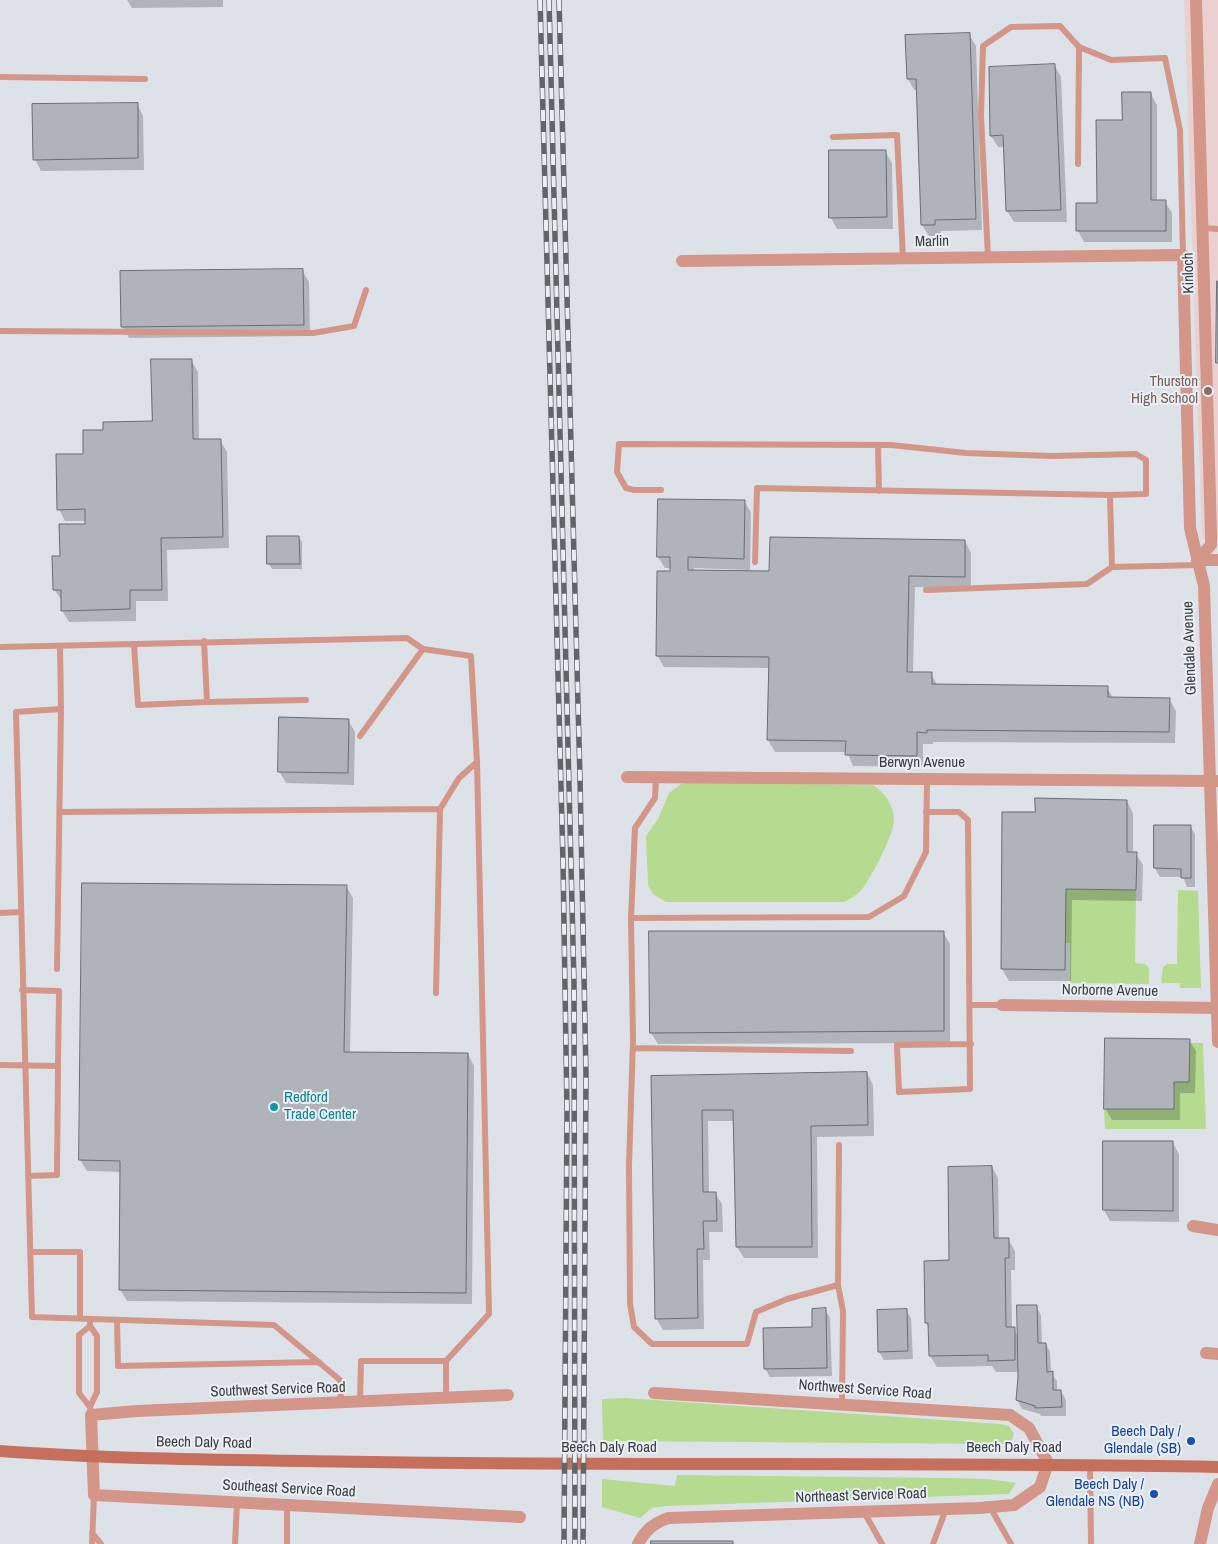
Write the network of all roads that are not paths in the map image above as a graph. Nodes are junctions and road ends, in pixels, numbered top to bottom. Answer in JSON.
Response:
{"nodes":[{"id":1,"x":1196,"y":0,"type":"edge"},
{"id":2,"x":1079,"y":47,"type":"junction"},
{"id":3,"x":0,"y":77,"type":"edge"},
{"id":4,"x":145,"y":79,"type":"dead end"},
{"id":5,"x":832,"y":137,"type":"dead end"},
{"id":6,"x":1078,"y":164,"type":"dead end"},
{"id":7,"x":1204,"y":228,"type":"junction"},
{"id":8,"x":1218,"y":229,"type":"edge"},
{"id":9,"x":1183,"y":254,"type":"junction"},
{"id":10,"x":988,"y":257,"type":"junction"},
{"id":11,"x":903,"y":258,"type":"junction"},
{"id":12,"x":682,"y":260,"type":"dead end"},
{"id":13,"x":366,"y":290,"type":"dead end"},
{"id":14,"x":0,"y":331,"type":"edge"},
{"id":15,"x":878,"y":445,"type":"junction"},
{"id":16,"x":660,"y":490,"type":"dead end"},
{"id":17,"x":879,"y":491,"type":"junction"},
{"id":18,"x":1110,"y":495,"type":"junction"},
{"id":19,"x":1218,"y":560,"type":"edge"},
{"id":20,"x":755,"y":562,"type":"dead end"},
{"id":21,"x":1198,"y":563,"type":"junction"},
{"id":22,"x":1112,"y":567,"type":"junction"},
{"id":23,"x":926,"y":590,"type":"dead end"},
{"id":24,"x":204,"y":641,"type":"junction"},
{"id":25,"x":134,"y":644,"type":"junction"},
{"id":26,"x":60,"y":646,"type":"junction"},
{"id":27,"x":0,"y":647,"type":"edge"},
{"id":28,"x":423,"y":649,"type":"junction"},
{"id":29,"x":306,"y":700,"type":"dead end"},
{"id":30,"x":207,"y":702,"type":"junction"},
{"id":31,"x":61,"y":709,"type":"junction"},
{"id":32,"x":360,"y":736,"type":"dead end"},
{"id":33,"x":477,"y":762,"type":"junction"},
{"id":34,"x":627,"y":777,"type":"dead end"},
{"id":35,"x":656,"y":778,"type":"junction"},
{"id":36,"x":927,"y":779,"type":"junction"},
{"id":37,"x":1215,"y":781,"type":"edge"},
{"id":38,"x":440,"y":809,"type":"junction"},
{"id":39,"x":60,"y":812,"type":"junction"},
{"id":40,"x":926,"y":812,"type":"junction"},
{"id":41,"x":20,"y":912,"type":"junction"},
{"id":42,"x":0,"y":913,"type":"edge"},
{"id":43,"x":631,"y":918,"type":"junction"},
{"id":44,"x":57,"y":969,"type":"dead end"},
{"id":45,"x":22,"y":990,"type":"junction"},
{"id":46,"x":436,"y":994,"type":"dead end"},
{"id":47,"x":970,"y":1005,"type":"junction"},
{"id":48,"x":1002,"y":1005,"type":"joint"},
{"id":49,"x":1217,"y":1008,"type":"edge"},
{"id":50,"x":1218,"y":1042,"type":"edge"},
{"id":51,"x":971,"y":1044,"type":"junction"},
{"id":52,"x":633,"y":1048,"type":"junction"},
{"id":53,"x":851,"y":1051,"type":"dead end"},
{"id":54,"x":0,"y":1065,"type":"edge"},
{"id":55,"x":25,"y":1065,"type":"junction"},
{"id":56,"x":58,"y":1066,"type":"junction"},
{"id":57,"x":839,"y":1145,"type":"dead end"},
{"id":58,"x":28,"y":1176,"type":"junction"},
{"id":59,"x":1193,"y":1226,"type":"dead end"},
{"id":60,"x":1218,"y":1230,"type":"edge"},
{"id":61,"x":32,"y":1252,"type":"junction"},
{"id":62,"x":838,"y":1285,"type":"junction"},
{"id":63,"x":80,"y":1318,"type":"junction"},
{"id":64,"x":117,"y":1321,"type":"junction"},
{"id":65,"x":90,"y":1322,"type":"junction"},
{"id":66,"x":446,"y":1361,"type":"junction"},
{"id":67,"x":319,"y":1362,"type":"junction"},
{"id":68,"x":654,"y":1392,"type":"dead end"},
{"id":69,"x":508,"y":1395,"type":"dead end"},
{"id":70,"x":446,"y":1398,"type":"junction"},
{"id":71,"x":360,"y":1403,"type":"junction"},
{"id":72,"x":341,"y":1404,"type":"junction"},
{"id":73,"x":842,"y":1404,"type":"junction"},
{"id":74,"x":90,"y":1411,"type":"junction"},
{"id":75,"x":0,"y":1451,"type":"edge"},
{"id":76,"x":91,"y":1458,"type":"junction"},
{"id":77,"x":1048,"y":1464,"type":"junction"},
{"id":78,"x":1090,"y":1465,"type":"junction"},
{"id":79,"x":1218,"y":1467,"type":"edge"},
{"id":80,"x":1218,"y":1484,"type":"edge"},
{"id":81,"x":94,"y":1495,"type":"junction"},
{"id":82,"x":237,"y":1502,"type":"junction"},
{"id":83,"x":287,"y":1505,"type":"junction"},
{"id":84,"x":990,"y":1507,"type":"junction"},
{"id":85,"x":946,"y":1509,"type":"junction"},
{"id":86,"x":864,"y":1512,"type":"junction"},
{"id":87,"x":520,"y":1516,"type":"dead end"},
{"id":88,"x":92,"y":1533,"type":"junction"},
{"id":89,"x":92,"y":1544,"type":"edge"},
{"id":90,"x":101,"y":1544,"type":"edge"},
{"id":91,"x":235,"y":1544,"type":"edge"},
{"id":92,"x":287,"y":1544,"type":"edge"},
{"id":93,"x":638,"y":1544,"type":"edge"},
{"id":94,"x":882,"y":1544,"type":"edge"},
{"id":95,"x":932,"y":1544,"type":"edge"},
{"id":96,"x":1011,"y":1544,"type":"edge"},
{"id":97,"x":1091,"y":1544,"type":"edge"},
{"id":98,"x":1200,"y":1544,"type":"edge"}],
"edges":[{"from":1,"to":7,"type":"street","name":"Kinloch"},
{"from":2,"to":6,"type":"lane"},
{"from":2,"to":9,"type":"lane"},
{"from":2,"to":10,"type":"lane"},
{"from":3,"to":4,"type":"lane"},
{"from":5,"to":11,"type":"lane"},
{"from":7,"to":8,"type":"lane"},
{"from":7,"to":21,"type":"street","name":"Kinloch"},
{"from":9,"to":10,"type":"street","name":"Marlin"},
{"from":9,"to":21,"type":"street","name":"Glendale Avenue"},
{"from":10,"to":11,"type":"street","name":"Marlin"},
{"from":11,"to":12,"type":"street","name":"Marlin"},
{"from":13,"to":14,"type":"lane"},
{"from":15,"to":16,"type":"lane"},
{"from":15,"to":17,"type":"lane"},
{"from":15,"to":18,"type":"lane"},
{"from":17,"to":18,"type":"lane"},
{"from":17,"to":20,"type":"lane"},
{"from":18,"to":22,"type":"lane"},
{"from":19,"to":21,"type":"street"},
{"from":21,"to":22,"type":"lane"},
{"from":21,"to":37,"type":"street","name":"Glendale Avenue"},
{"from":22,"to":23,"type":"lane"},
{"from":24,"to":25,"type":"lane"},
{"from":24,"to":28,"type":"lane"},
{"from":24,"to":30,"type":"lane"},
{"from":25,"to":26,"type":"lane"},
{"from":25,"to":30,"type":"lane"},
{"from":26,"to":27,"type":"lane"},
{"from":26,"to":31,"type":"lane"},
{"from":28,"to":32,"type":"lane"},
{"from":28,"to":33,"type":"lane"},
{"from":29,"to":30,"type":"lane"},
{"from":31,"to":39,"type":"lane"},
{"from":31,"to":41,"type":"lane"},
{"from":33,"to":38,"type":"lane"},
{"from":33,"to":66,"type":"lane"},
{"from":34,"to":35,"type":"street","name":"Berwyn Avenue"},
{"from":35,"to":36,"type":"street","name":"Berwyn Avenue"},
{"from":35,"to":43,"type":"lane"},
{"from":36,"to":37,"type":"street","name":"Berwyn Avenue"},
{"from":36,"to":40,"type":"lane"},
{"from":37,"to":49,"type":"street","name":"Glendale Avenue"},
{"from":38,"to":39,"type":"lane"},
{"from":38,"to":46,"type":"lane"},
{"from":39,"to":44,"type":"lane"},
{"from":40,"to":43,"type":"lane"},
{"from":40,"to":47,"type":"lane"},
{"from":41,"to":42,"type":"lane"},
{"from":41,"to":45,"type":"lane"},
{"from":43,"to":52,"type":"lane"},
{"from":45,"to":55,"type":"lane"},
{"from":45,"to":56,"type":"lane"},
{"from":47,"to":48,"type":"lane"},
{"from":47,"to":51,"type":"lane"},
{"from":48,"to":49,"type":"street","name":"Norborne Avenue"},
{"from":49,"to":50,"type":"street","name":"Glendale Avenue"},
{"from":51,"to":51,"type":"lane"},
{"from":52,"to":53,"type":"lane"},
{"from":52,"to":62,"type":"lane"},
{"from":54,"to":55,"type":"lane"},
{"from":55,"to":56,"type":"lane"},
{"from":55,"to":58,"type":"lane"},
{"from":56,"to":58,"type":"lane"},
{"from":57,"to":62,"type":"lane"},
{"from":58,"to":61,"type":"lane"},
{"from":59,"to":60,"type":"street"},
{"from":61,"to":63,"type":"lane"},
{"from":61,"to":63,"type":"lane"},
{"from":62,"to":73,"type":"lane"},
{"from":63,"to":65,"type":"lane"},
{"from":64,"to":65,"type":"lane"},
{"from":64,"to":67,"type":"lane"},
{"from":64,"to":67,"type":"lane"},
{"from":65,"to":74,"type":"lane"},
{"from":65,"to":74,"type":"lane"},
{"from":66,"to":70,"type":"lane"},
{"from":66,"to":71,"type":"lane"},
{"from":67,"to":72,"type":"lane"},
{"from":68,"to":73,"type":"street","name":"Northwest Service Road"},
{"from":69,"to":70,"type":"street","name":"Southwest Service Road"},
{"from":70,"to":71,"type":"street","name":"Southwest Service Road"},
{"from":71,"to":72,"type":"street","name":"Southwest Service Road"},
{"from":72,"to":74,"type":"street","name":"Southwest Service Road"},
{"from":73,"to":77,"type":"street","name":"Northwest Service Road"},
{"from":74,"to":76,"type":"street"},
{"from":75,"to":76,"type":"main road","name":"Beech Daly Road"},
{"from":76,"to":77,"type":"main road","name":"Beech Daly Road"},
{"from":76,"to":81,"type":"street"},
{"from":77,"to":78,"type":"main road","name":"Beech Daly Road"},
{"from":77,"to":84,"type":"street","name":"Northeast Service Road"},
{"from":78,"to":79,"type":"main road","name":"Beech Daly Road"},
{"from":78,"to":97,"type":"lane"},
{"from":80,"to":98,"type":"street"},
{"from":81,"to":82,"type":"street","name":"Southeast Service Road"},
{"from":81,"to":88,"type":"lane"},
{"from":82,"to":83,"type":"street","name":"Southeast Service Road"},
{"from":82,"to":91,"type":"lane"},
{"from":83,"to":87,"type":"street","name":"Southeast Service Road"},
{"from":83,"to":92,"type":"lane"},
{"from":84,"to":85,"type":"street","name":"Northeast Service Road"},
{"from":84,"to":96,"type":"lane"},
{"from":85,"to":86,"type":"street","name":"Northeast Service Road"},
{"from":85,"to":95,"type":"lane"},
{"from":86,"to":93,"type":"street","name":"Northeast Service Road"},
{"from":86,"to":94,"type":"lane"},
{"from":88,"to":89,"type":"lane"},
{"from":88,"to":90,"type":"lane"}]}
